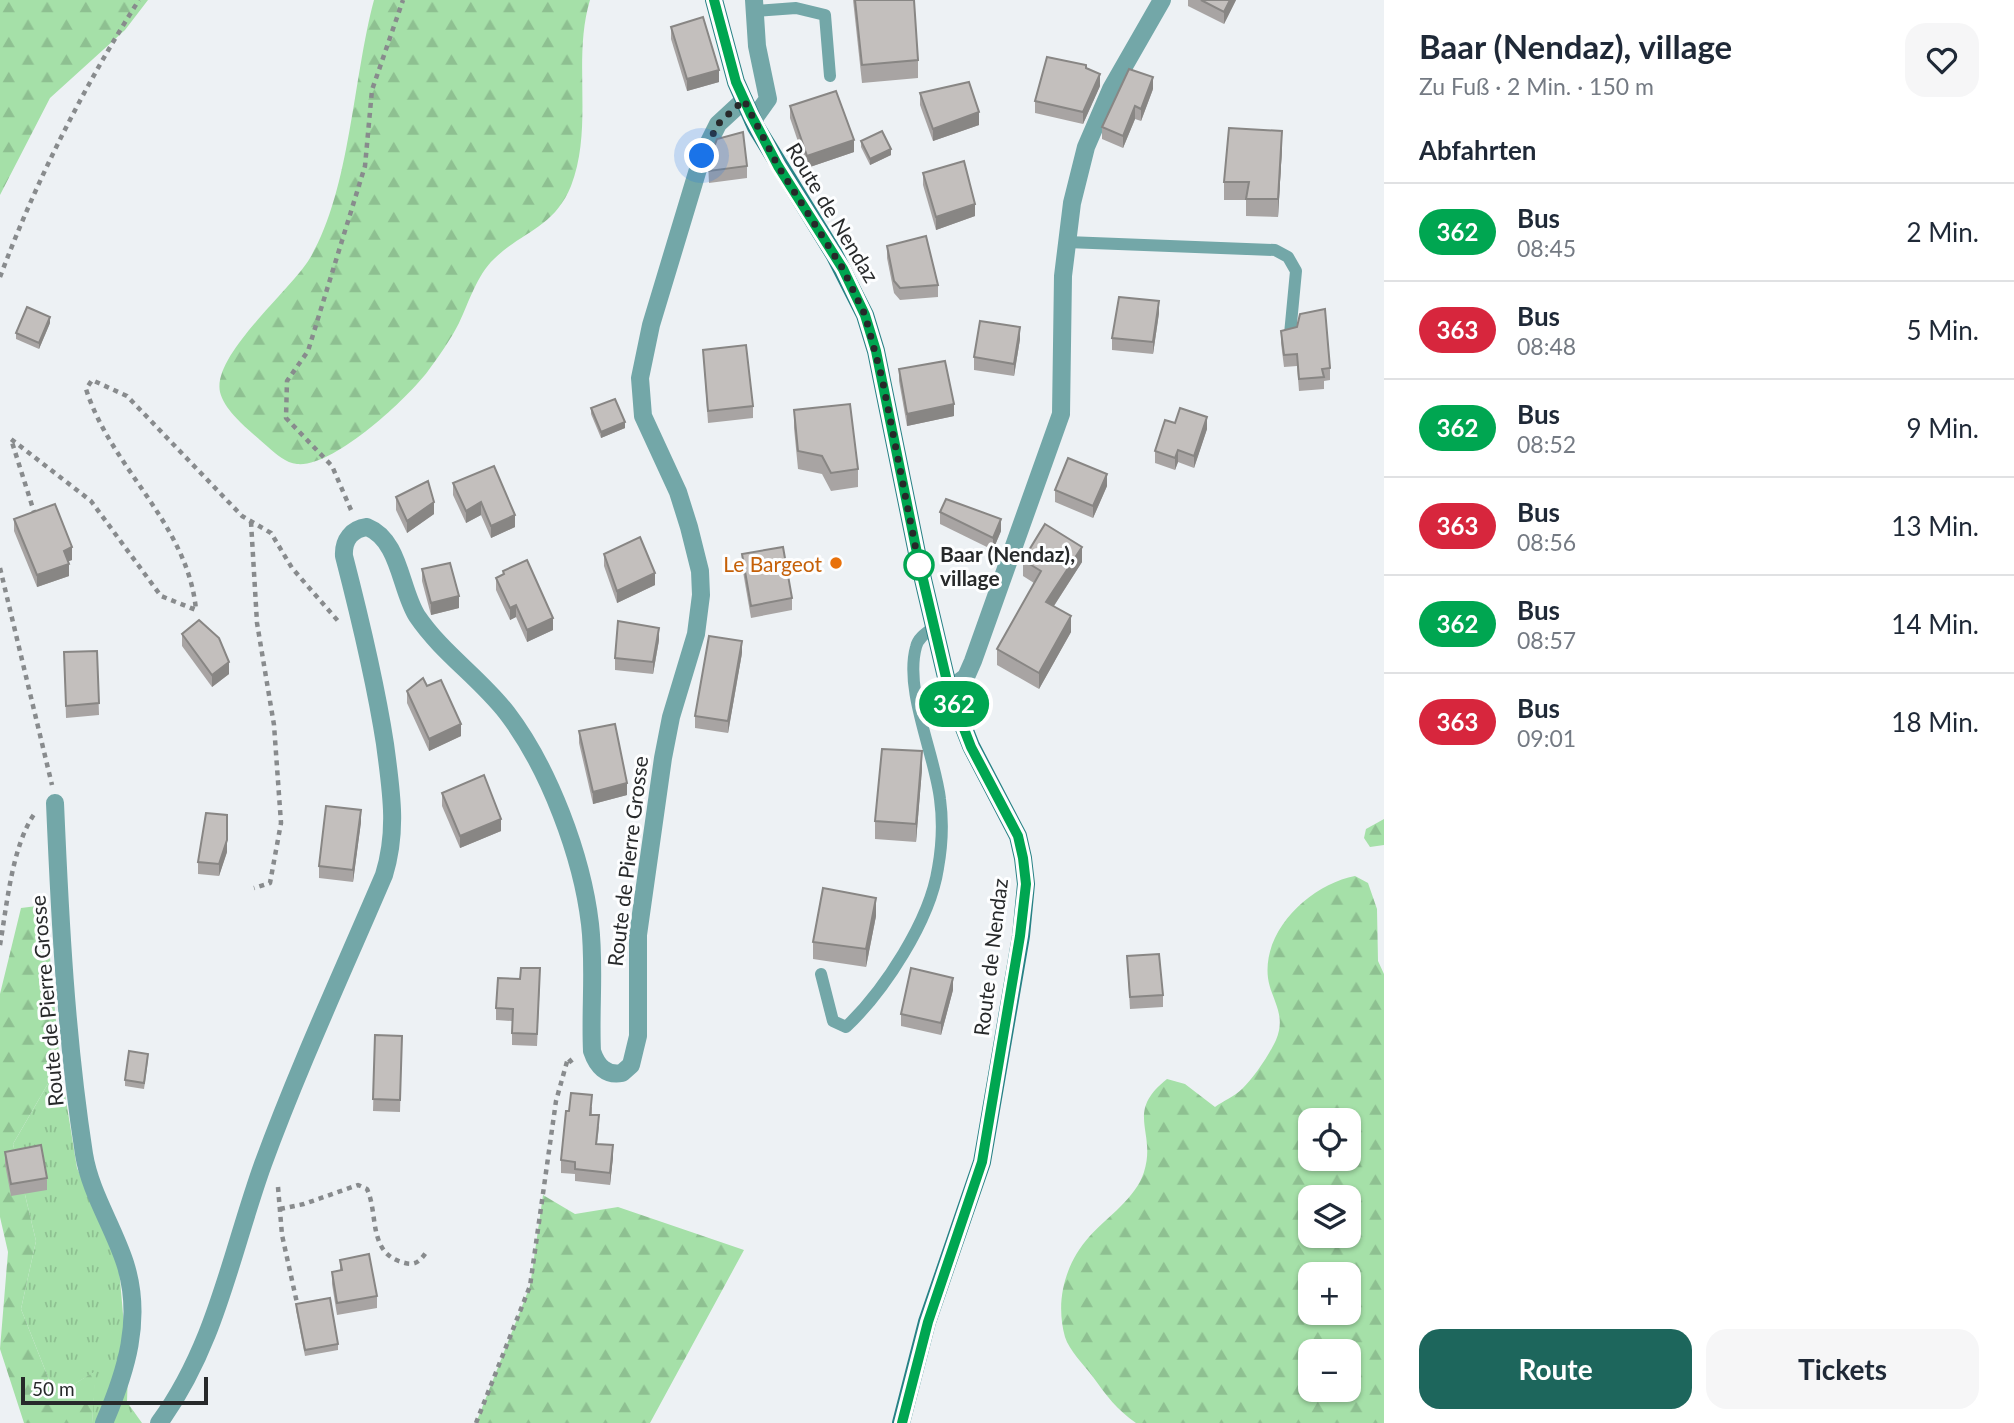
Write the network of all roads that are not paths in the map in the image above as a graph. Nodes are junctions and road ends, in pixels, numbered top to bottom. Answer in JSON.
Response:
{"nodes":[{"id":1,"x":714,"y":0,"type":"edge"},
{"id":2,"x":1163,"y":0,"type":"edge"},
{"id":3,"x":755,"y":6,"type":"edge"},
{"id":4,"x":830,"y":76,"type":"dead end"},
{"id":5,"x":744,"y":100,"type":"junction"},
{"id":6,"x":753,"y":120,"type":"junction"},
{"id":7,"x":1067,"y":242,"type":"junction"},
{"id":8,"x":1290,"y":334,"type":"edge"},
{"id":9,"x":933,"y":628,"type":"junction"},
{"id":10,"x":949,"y":690,"type":"junction"},
{"id":11,"x":55,"y":803,"type":"road end"},
{"id":12,"x":821,"y":974,"type":"dead end"},
{"id":13,"x":104,"y":1423,"type":"edge"},
{"id":14,"x":159,"y":1423,"type":"edge"},
{"id":15,"x":901,"y":1423,"type":"edge"}],
"edges":[{"from":1,"to":5,"type":"main road","name":"Route de Nendaz"},
{"from":2,"to":7,"type":"street"},
{"from":3,"to":4,"type":"lane"},
{"from":3,"to":6,"type":"street"},
{"from":5,"to":6,"type":"main road","name":"Route de Nendaz"},
{"from":5,"to":14,"type":"street","name":"Route de Pierre Grosse"},
{"from":6,"to":9,"type":"main road","name":"Route de Nendaz"},
{"from":7,"to":8,"type":"lane"},
{"from":7,"to":10,"type":"street"},
{"from":9,"to":10,"type":"main road","name":"Route de Nendaz"},
{"from":9,"to":12,"type":"lane"},
{"from":10,"to":15,"type":"main road","name":"Route de Nendaz"},
{"from":11,"to":13,"type":"street","name":"Route de Pierre Grosse"}]}
